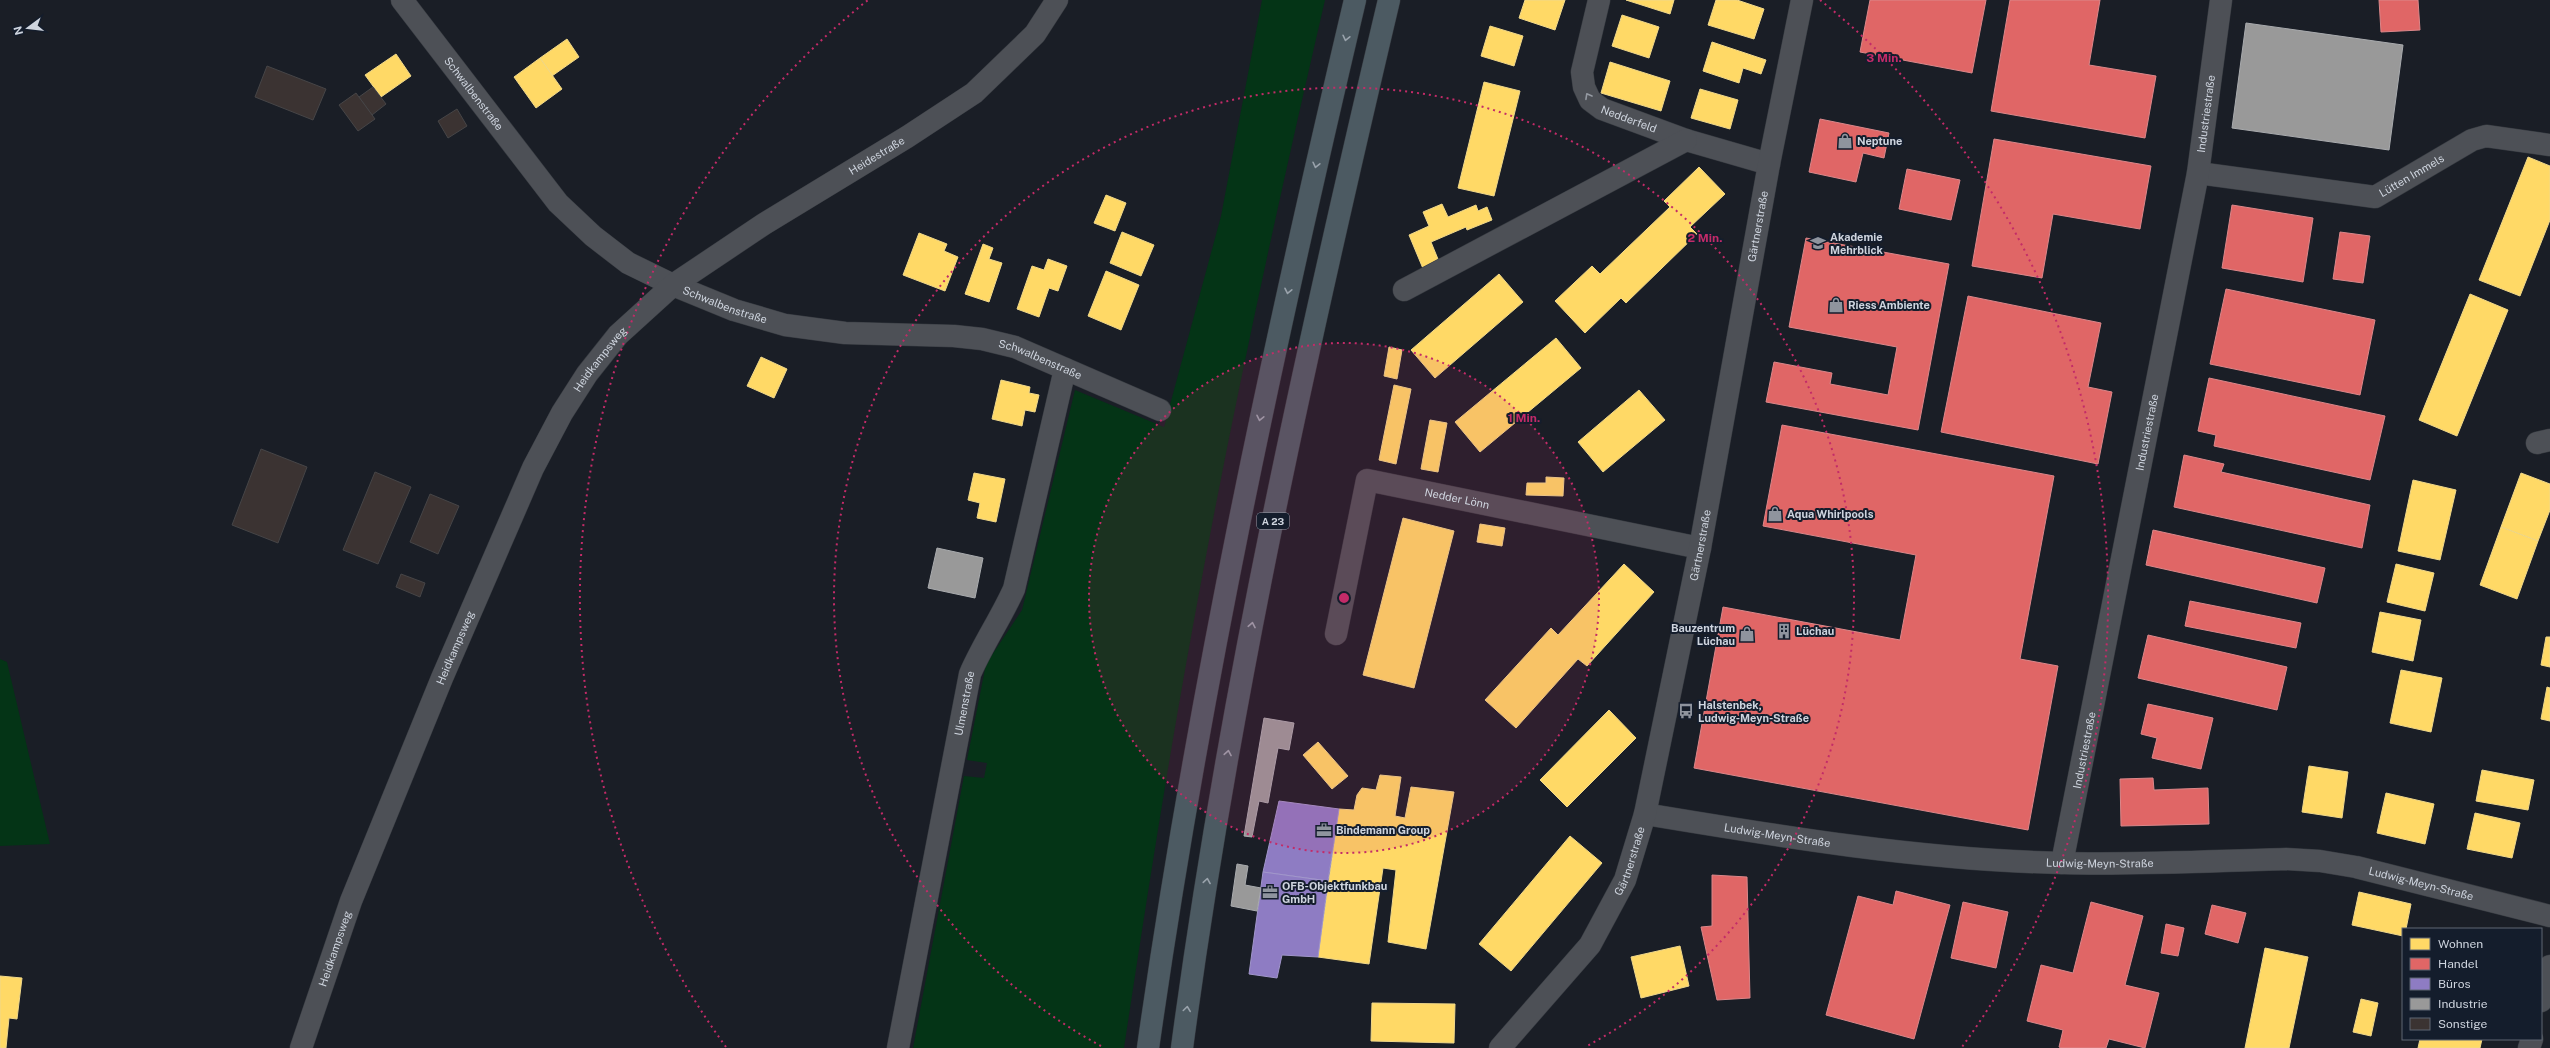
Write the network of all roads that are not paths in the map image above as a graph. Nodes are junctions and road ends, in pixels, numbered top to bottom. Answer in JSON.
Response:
{"nodes":[{"id":1,"x":402,"y":0,"type":"edge"},
{"id":2,"x":1057,"y":0,"type":"edge"},
{"id":3,"x":1355,"y":0,"type":"edge"},
{"id":4,"x":1389,"y":0,"type":"edge"},
{"id":5,"x":1599,"y":0,"type":"edge"},
{"id":6,"x":1802,"y":0,"type":"edge"},
{"id":7,"x":2221,"y":0,"type":"edge"},
{"id":8,"x":1686,"y":140,"type":"junction"},
{"id":9,"x":2550,"y":145,"type":"edge"},
{"id":10,"x":1769,"y":164,"type":"junction"},
{"id":11,"x":2198,"y":173,"type":"junction"},
{"id":12,"x":673,"y":285,"type":"junction"},
{"id":13,"x":1404,"y":290,"type":"dead end"},
{"id":14,"x":1065,"y":369,"type":"junction"},
{"id":15,"x":1160,"y":410,"type":"dead end"},
{"id":16,"x":1700,"y":548,"type":"junction"},
{"id":17,"x":1336,"y":634,"type":"dead end"},
{"id":18,"x":1646,"y":814,"type":"junction"},
{"id":19,"x":2062,"y":863,"type":"junction"},
{"id":20,"x":2550,"y":916,"type":"edge"},
{"id":21,"x":2550,"y":966,"type":"edge"},
{"id":22,"x":2542,"y":997,"type":"edge"},
{"id":23,"x":301,"y":1048,"type":"edge"},
{"id":24,"x":898,"y":1048,"type":"edge"},
{"id":25,"x":1148,"y":1048,"type":"edge"},
{"id":26,"x":1182,"y":1048,"type":"edge"},
{"id":27,"x":1500,"y":1048,"type":"edge"}],
"edges":[{"from":1,"to":12,"type":"street","name":"Schwalbenstraße"},
{"from":2,"to":12,"type":"street","name":"Heidestraße"},
{"from":3,"to":25,"type":"highway","one_way":true},
{"from":26,"to":4,"type":"highway","number":"A 23","one_way":true},
{"from":8,"to":5,"type":"street","name":"Nedderfeld","one_way":true},
{"from":6,"to":10,"type":"street","name":"Gärtnerstraße"},
{"from":7,"to":11,"type":"street","name":"Industriestraße"},
{"from":8,"to":10,"type":"street","name":"Nedderfeld"},
{"from":8,"to":13,"type":"street"},
{"from":9,"to":11,"type":"street","name":"Lütten Immels"},
{"from":10,"to":16,"type":"street","name":"Gärtnerstraße"},
{"from":11,"to":19,"type":"street","name":"Industriestraße"},
{"from":12,"to":14,"type":"street","name":"Schwalbenstraße"},
{"from":12,"to":23,"type":"street","name":"Heidkampsweg"},
{"from":14,"to":15,"type":"street","name":"Schwalbenstraße"},
{"from":14,"to":24,"type":"street","name":"Ulmenstraße"},
{"from":16,"to":17,"type":"street","name":"Nedder Lönn"},
{"from":16,"to":18,"type":"street","name":"Gärtnerstraße"},
{"from":18,"to":19,"type":"street","name":"Ludwig-Meyn-Straße"},
{"from":18,"to":27,"type":"street","name":"Gärtnerstraße"},
{"from":19,"to":20,"type":"street","name":"Ludwig-Meyn-Straße"},
{"from":21,"to":22,"type":"street"}]}
